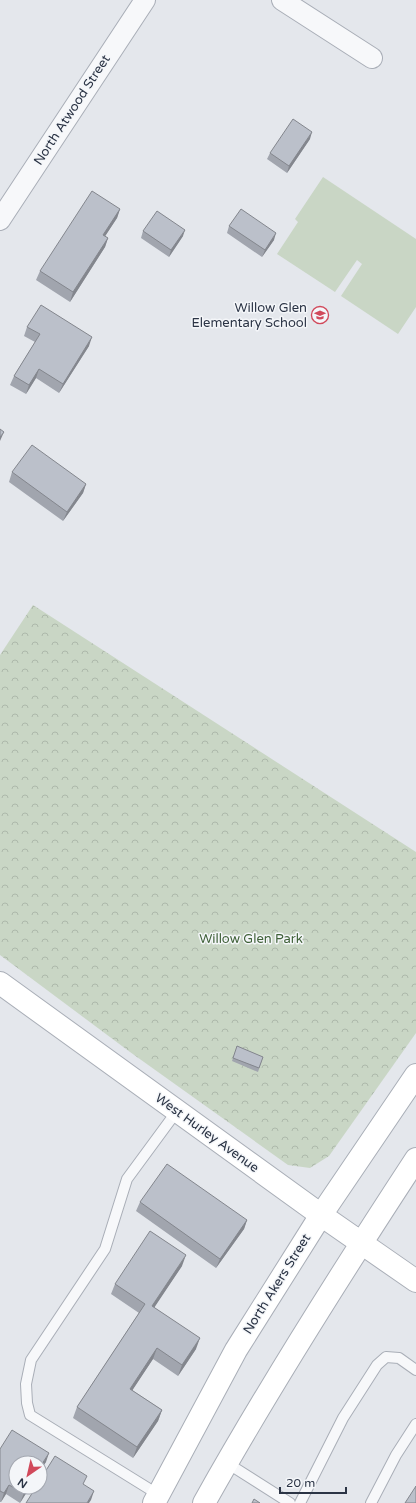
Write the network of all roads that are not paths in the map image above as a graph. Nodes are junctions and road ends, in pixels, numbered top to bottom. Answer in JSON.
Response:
{"nodes":[{"id":1,"x":145,"y":0,"type":"edge"},
{"id":2,"x":282,"y":0,"type":"edge"},
{"id":3,"x":372,"y":58,"type":"dead end"},
{"id":4,"x":0,"y":220,"type":"edge"},
{"id":5,"x":0,"y":983,"type":"edge"},
{"id":6,"x":416,"y":1075,"type":"edge"},
{"id":7,"x":177,"y":1112,"type":"junction"},
{"id":8,"x":416,"y":1159,"type":"edge"},
{"id":9,"x":320,"y":1215,"type":"junction"},
{"id":10,"x":361,"y":1243,"type":"junction"},
{"id":11,"x":416,"y":1281,"type":"edge"},
{"id":12,"x":416,"y":1370,"type":"edge"},
{"id":13,"x":416,"y":1424,"type":"edge"},
{"id":14,"x":227,"y":1463,"type":"junction"},
{"id":15,"x":157,"y":1499,"type":"edge"},
{"id":16,"x":204,"y":1503,"type":"edge"},
{"id":17,"x":290,"y":1503,"type":"edge"},
{"id":18,"x":300,"y":1503,"type":"edge"},
{"id":19,"x":371,"y":1503,"type":"edge"}],
"edges":[{"from":1,"to":4,"type":"street","name":"North Atwood Street"},
{"from":2,"to":3,"type":"street"},
{"from":5,"to":7,"type":"main road","name":"West Hurley Avenue"},
{"from":6,"to":9,"type":"main road","name":"North Akers Street"},
{"from":7,"to":9,"type":"main road","name":"West Hurley Avenue"},
{"from":7,"to":15,"type":"lane"},
{"from":8,"to":10,"type":"main road"},
{"from":9,"to":10,"type":"main road","name":"West Hurley Avenue"},
{"from":9,"to":15,"type":"main road","name":"North Akers Street"},
{"from":10,"to":11,"type":"main road","name":"West Hurley Avenue"},
{"from":10,"to":14,"type":"main road"},
{"from":12,"to":18,"type":"lane"},
{"from":13,"to":19,"type":"lane"},
{"from":14,"to":16,"type":"main road"},
{"from":14,"to":17,"type":"lane"}]}
